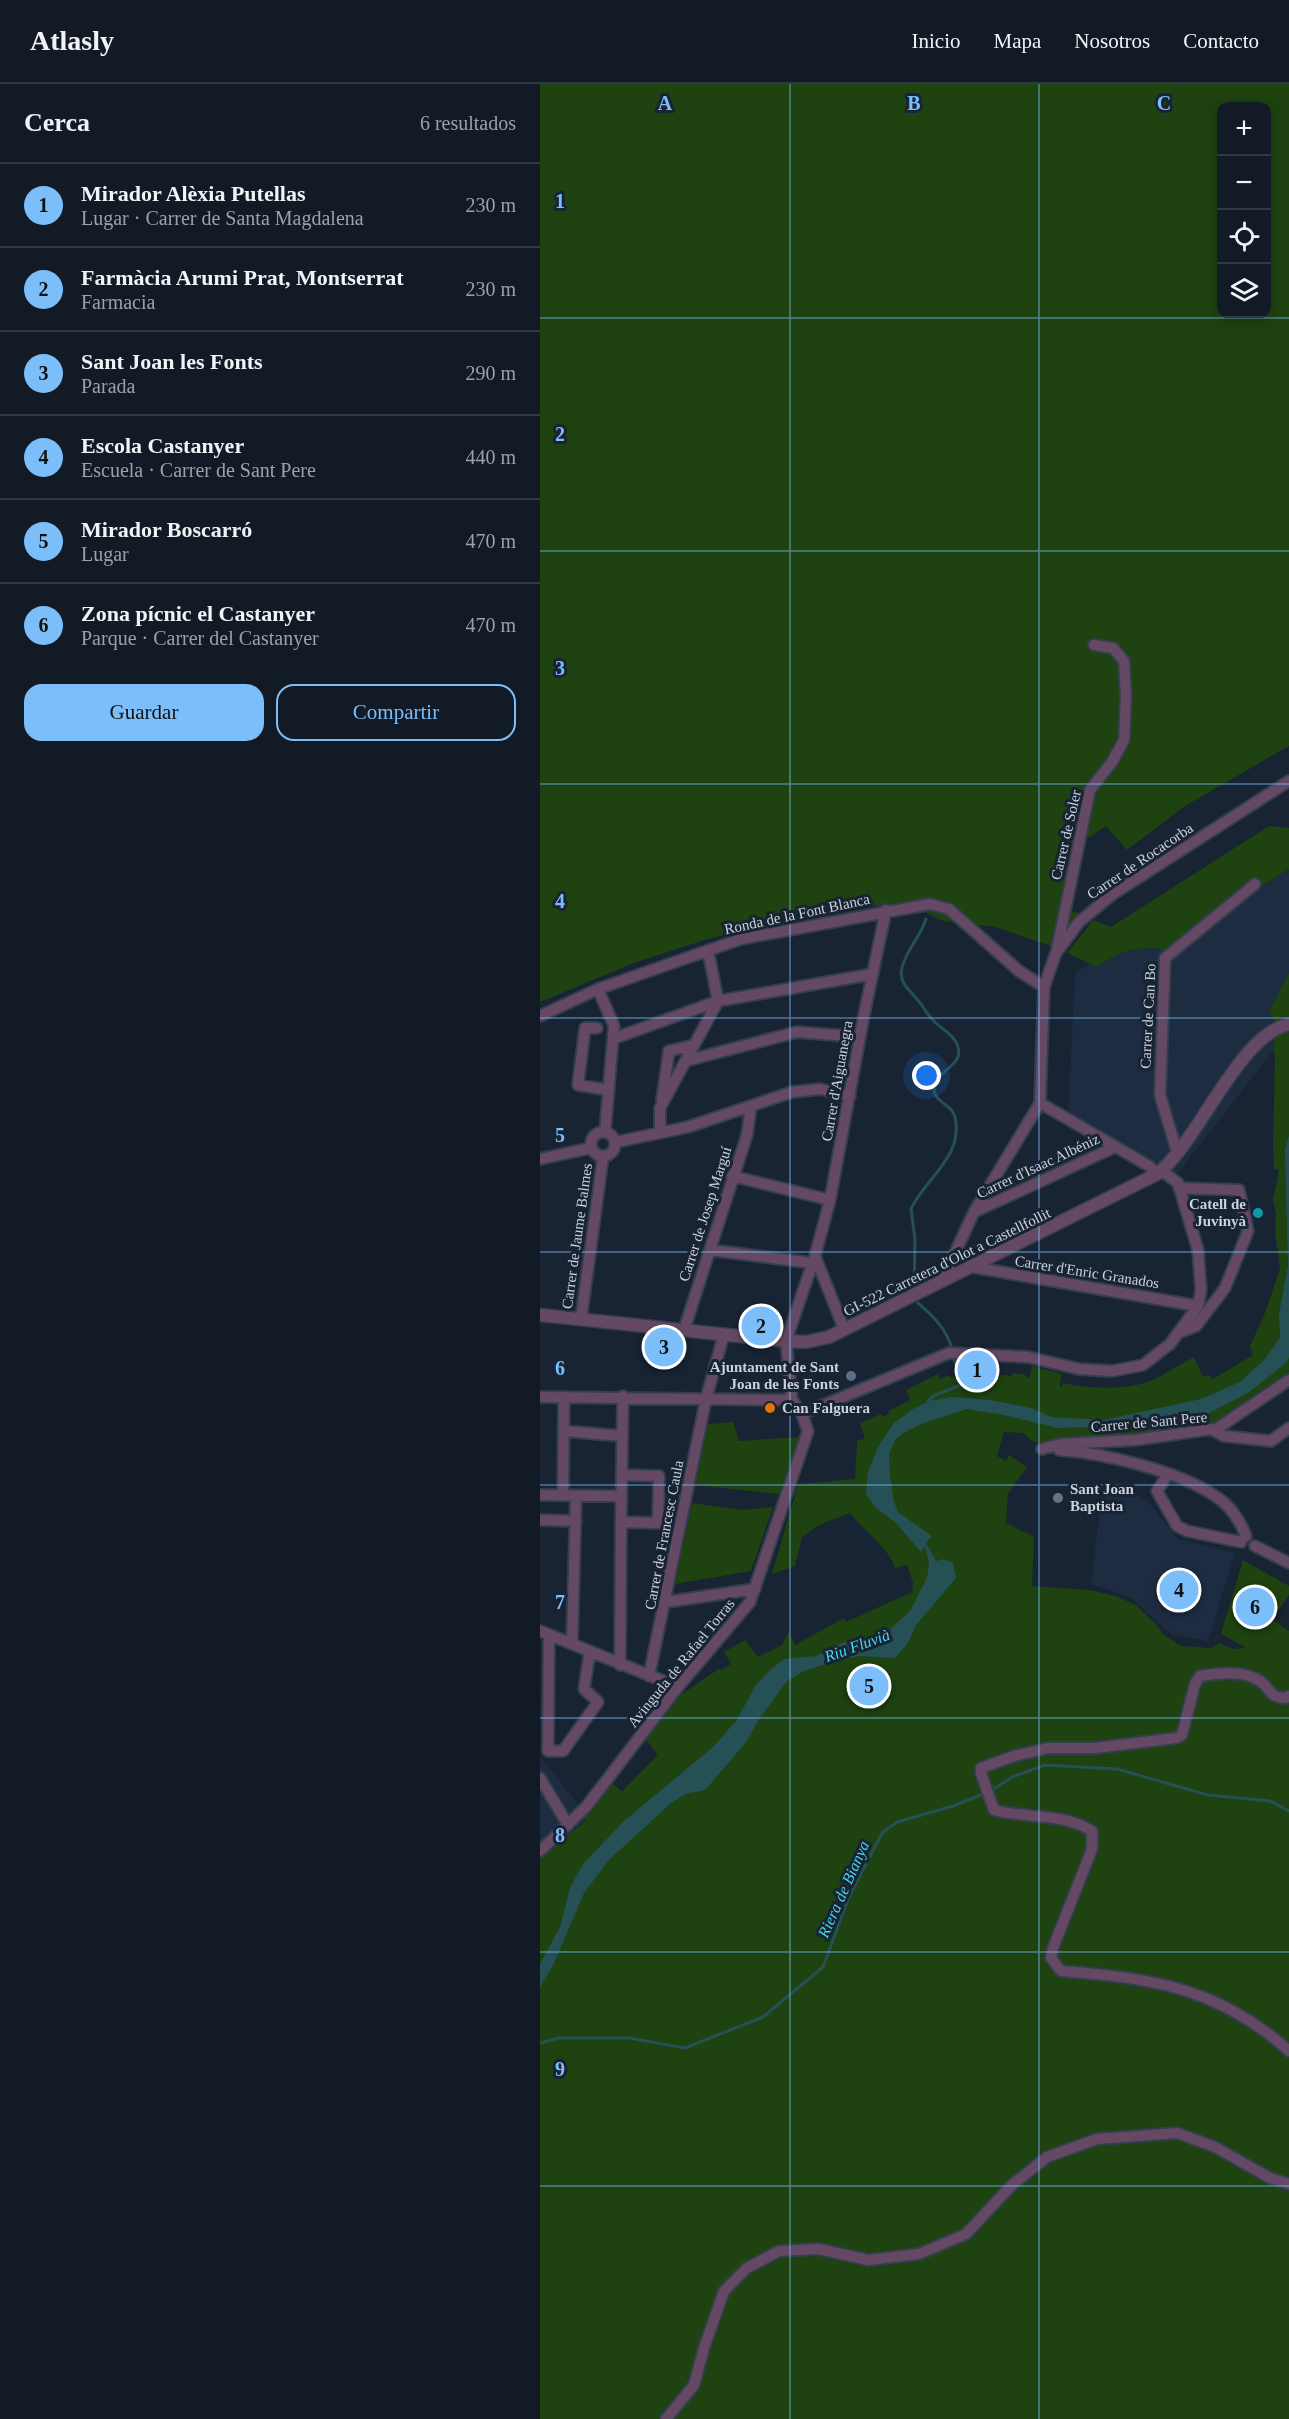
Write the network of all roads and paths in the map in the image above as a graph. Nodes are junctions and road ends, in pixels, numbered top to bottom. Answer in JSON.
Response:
{"nodes":[{"id":1,"x":1094,"y":645,"type":"dead end"},
{"id":2,"x":1289,"y":781,"type":"edge"},
{"id":3,"x":1255,"y":884,"type":"dead end"},
{"id":4,"x":886,"y":910,"type":"junction"},
{"id":5,"x":708,"y":950,"type":"junction"},
{"id":6,"x":1056,"y":953,"type":"junction"},
{"id":7,"x":873,"y":974,"type":"junction"},
{"id":8,"x":1044,"y":987,"type":"junction"},
{"id":9,"x":598,"y":989,"type":"junction"},
{"id":10,"x":718,"y":1000,"type":"junction"},
{"id":11,"x":694,"y":1009,"type":"junction"},
{"id":12,"x":540,"y":1016,"type":"edge"},
{"id":13,"x":610,"y":1017,"type":"junction"},
{"id":14,"x":1289,"y":1024,"type":"edge"},
{"id":15,"x":597,"y":1028,"type":"junction"},
{"id":16,"x":702,"y":1030,"type":"junction"},
{"id":17,"x":615,"y":1035,"type":"junction"},
{"id":18,"x":860,"y":1037,"type":"junction"},
{"id":19,"x":694,"y":1045,"type":"junction"},
{"id":20,"x":685,"y":1062,"type":"junction"},
{"id":21,"x":609,"y":1090,"type":"junction"},
{"id":22,"x":850,"y":1096,"type":"junction"},
{"id":23,"x":1040,"y":1103,"type":"junction"},
{"id":24,"x":751,"y":1106,"type":"junction"},
{"id":25,"x":660,"y":1108,"type":"junction"},
{"id":26,"x":605,"y":1132,"type":"junction"},
{"id":27,"x":660,"y":1133,"type":"junction"},
{"id":28,"x":616,"y":1142,"type":"junction"},
{"id":29,"x":1115,"y":1147,"type":"junction"},
{"id":30,"x":591,"y":1148,"type":"junction"},
{"id":31,"x":1177,"y":1152,"type":"junction"},
{"id":32,"x":603,"y":1157,"type":"junction"},
{"id":33,"x":540,"y":1160,"type":"edge"},
{"id":34,"x":1159,"y":1172,"type":"junction"},
{"id":35,"x":732,"y":1176,"type":"junction"},
{"id":36,"x":1179,"y":1188,"type":"junction"},
{"id":37,"x":830,"y":1200,"type":"junction"},
{"id":38,"x":974,"y":1212,"type":"junction"},
{"id":39,"x":710,"y":1250,"type":"junction"},
{"id":40,"x":814,"y":1260,"type":"junction"},
{"id":41,"x":972,"y":1267,"type":"junction"},
{"id":42,"x":942,"y":1281,"type":"junction"},
{"id":43,"x":1198,"y":1306,"type":"junction"},
{"id":44,"x":540,"y":1315,"type":"edge"},
{"id":45,"x":581,"y":1319,"type":"junction"},
{"id":46,"x":844,"y":1329,"type":"junction"},
{"id":47,"x":684,"y":1330,"type":"junction"},
{"id":48,"x":1178,"y":1333,"type":"junction"},
{"id":49,"x":724,"y":1334,"type":"junction"},
{"id":50,"x":786,"y":1341,"type":"junction"},
{"id":51,"x":1289,"y":1380,"type":"edge"},
{"id":52,"x":540,"y":1396,"type":"edge"},
{"id":53,"x":623,"y":1396,"type":"junction"},
{"id":54,"x":564,"y":1397,"type":"junction"},
{"id":55,"x":706,"y":1399,"type":"junction"},
{"id":56,"x":792,"y":1400,"type":"junction"},
{"id":57,"x":802,"y":1414,"type":"junction"},
{"id":58,"x":1289,"y":1428,"type":"edge"},
{"id":59,"x":1215,"y":1430,"type":"junction"},
{"id":60,"x":564,"y":1431,"type":"junction"},
{"id":61,"x":622,"y":1436,"type":"junction"},
{"id":62,"x":1168,"y":1474,"type":"junction"},
{"id":63,"x":622,"y":1475,"type":"junction"},
{"id":64,"x":540,"y":1495,"type":"edge"},
{"id":65,"x":563,"y":1495,"type":"junction"},
{"id":66,"x":576,"y":1496,"type":"junction"},
{"id":67,"x":621,"y":1496,"type":"junction"},
{"id":68,"x":540,"y":1520,"type":"edge"},
{"id":69,"x":576,"y":1521,"type":"junction"},
{"id":70,"x":621,"y":1522,"type":"junction"},
{"id":71,"x":1243,"y":1539,"type":"junction"},
{"id":72,"x":1289,"y":1563,"type":"edge"},
{"id":73,"x":754,"y":1589,"type":"junction"},
{"id":74,"x":666,"y":1602,"type":"junction"},
{"id":75,"x":544,"y":1633,"type":"edge"},
{"id":76,"x":572,"y":1644,"type":"junction"},
{"id":77,"x":590,"y":1651,"type":"junction"},
{"id":78,"x":620,"y":1665,"type":"junction"},
{"id":79,"x":649,"y":1676,"type":"junction"},
{"id":80,"x":678,"y":1688,"type":"junction"},
{"id":81,"x":1289,"y":1696,"type":"edge"},
{"id":82,"x":544,"y":1752,"type":"edge"},
{"id":83,"x":540,"y":1778,"type":"edge"},
{"id":84,"x":568,"y":1826,"type":"junction"},
{"id":85,"x":540,"y":1851,"type":"edge"},
{"id":86,"x":1289,"y":2050,"type":"edge"},
{"id":87,"x":1289,"y":2184,"type":"edge"},
{"id":88,"x":666,"y":2419,"type":"edge"}],
"edges":[{"from":1,"to":6,"type":"street","name":"Carrer de Soler"},
{"from":2,"to":6,"type":"street","name":"Carrer de Rocacorba"},
{"from":3,"to":31,"type":"street","name":"Carrer de Can Bo"},
{"from":4,"to":5,"type":"street","name":"Ronda de la Font Blanca"},
{"from":4,"to":7,"type":"street","name":"Carrer d'Aiguanegra"},
{"from":4,"to":8,"type":"street","name":"Ronda de la Font Blanca"},
{"from":5,"to":9,"type":"street","name":"Ronda de la Font Blanca"},
{"from":5,"to":10,"type":"street"},
{"from":6,"to":8,"type":"street","name":"Carrer de Rocacorba"},
{"from":7,"to":10,"type":"street"},
{"from":7,"to":18,"type":"street","name":"Carrer d'Aiguanegra"},
{"from":8,"to":23,"type":"street","name":"Carrer de Rocacorba"},
{"from":9,"to":12,"type":"street","name":"Ronda de la Font Blanca"},
{"from":9,"to":13,"type":"street"},
{"from":10,"to":11,"type":"street"},
{"from":10,"to":16,"type":"street"},
{"from":11,"to":16,"type":"street"},
{"from":11,"to":17,"type":"street"},
{"from":13,"to":15,"type":"street"},
{"from":13,"to":17,"type":"street"},
{"from":14,"to":31,"type":"street","name":"GI-522 Carretera d'Olot a Castellfollit"},
{"from":15,"to":17,"type":"street"},
{"from":15,"to":21,"type":"street"},
{"from":16,"to":19,"type":"street"},
{"from":17,"to":21,"type":"street"},
{"from":18,"to":20,"type":"street"},
{"from":18,"to":22,"type":"street","name":"Carrer d'Aiguanegra"},
{"from":19,"to":20,"type":"street"},
{"from":19,"to":25,"type":"street"},
{"from":20,"to":25,"type":"street"},
{"from":21,"to":26,"type":"street"},
{"from":22,"to":24,"type":"street"},
{"from":22,"to":37,"type":"street","name":"Carrer d'Aiguanegra"},
{"from":23,"to":29,"type":"street"},
{"from":23,"to":38,"type":"street"},
{"from":24,"to":27,"type":"street"},
{"from":24,"to":35,"type":"street","name":"Carrer de Josep Marguí"},
{"from":25,"to":27,"type":"street"},
{"from":26,"to":28,"type":"street"},
{"from":26,"to":30,"type":"street"},
{"from":27,"to":28,"type":"street"},
{"from":28,"to":32,"type":"street"},
{"from":29,"to":34,"type":"street"},
{"from":29,"to":38,"type":"street","name":"Carrer d'Isaac Albéniz"},
{"from":30,"to":32,"type":"street"},
{"from":30,"to":33,"type":"street"},
{"from":31,"to":34,"type":"street","name":"GI-522 Carretera d'Olot a Castellfollit"},
{"from":32,"to":45,"type":"street","name":"Carrer de Jaume Balmes"},
{"from":34,"to":36,"type":"street"},
{"from":34,"to":41,"type":"street","name":"GI-522 Carretera d'Olot a Castellfollit"},
{"from":35,"to":37,"type":"street"},
{"from":35,"to":39,"type":"street","name":"Carrer de Josep Marguí"},
{"from":36,"to":43,"type":"street"},
{"from":36,"to":48,"type":"street"},
{"from":37,"to":40,"type":"street","name":"Carrer d'Aiguanegra"},
{"from":38,"to":42,"type":"street"},
{"from":39,"to":40,"type":"street"},
{"from":39,"to":47,"type":"street","name":"Carrer de Josep Marguí"},
{"from":40,"to":46,"type":"street"},
{"from":40,"to":50,"type":"street","name":"Carrer d'Aiguanegra"},
{"from":41,"to":42,"type":"street","name":"GI-522 Carretera d'Olot a Castellfollit"},
{"from":41,"to":43,"type":"street","name":"Carrer d'Enric Granados"},
{"from":42,"to":46,"type":"street","name":"GI-522 Carretera d'Olot a Castellfollit"},
{"from":43,"to":48,"type":"street"},
{"from":44,"to":45,"type":"street","name":"GI-522 Carretera d'Olot a Castellfollit"},
{"from":45,"to":47,"type":"street","name":"GI-522 Carretera d'Olot a Castellfollit"},
{"from":46,"to":50,"type":"street","name":"GI-522 Carretera d'Olot a Castellfollit"},
{"from":47,"to":49,"type":"street","name":"GI-522 Carretera d'Olot a Castellfollit"},
{"from":48,"to":57,"type":"street"},
{"from":49,"to":50,"type":"street","name":"GI-522 Carretera d'Olot a Castellfollit"},
{"from":49,"to":55,"type":"street","name":"Carrer de Francesc Caula"},
{"from":50,"to":56,"type":"street"},
{"from":51,"to":59,"type":"street"},
{"from":52,"to":54,"type":"street"},
{"from":53,"to":54,"type":"street"},
{"from":53,"to":55,"type":"street"},
{"from":53,"to":61,"type":"street"},
{"from":54,"to":60,"type":"street"},
{"from":55,"to":56,"type":"street"},
{"from":55,"to":74,"type":"street","name":"Carrer de Francesc Caula"},
{"from":56,"to":57,"type":"street"},
{"from":57,"to":73,"type":"street","name":"Avinguda de Rafael Torras"},
{"from":58,"to":59,"type":"street","name":"Carrer de Sant Pere"},
{"from":59,"to":62,"type":"street","name":"Carrer de Sant Pere"},
{"from":60,"to":61,"type":"street"},
{"from":60,"to":65,"type":"street"},
{"from":61,"to":63,"type":"street"},
{"from":62,"to":71,"type":"street"},
{"from":62,"to":71,"type":"street"},
{"from":63,"to":67,"type":"street"},
{"from":63,"to":70,"type":"street"},
{"from":64,"to":65,"type":"street"},
{"from":65,"to":66,"type":"street"},
{"from":66,"to":67,"type":"street"},
{"from":66,"to":69,"type":"street"},
{"from":67,"to":70,"type":"street"},
{"from":68,"to":69,"type":"street"},
{"from":69,"to":76,"type":"street"},
{"from":70,"to":78,"type":"street"},
{"from":71,"to":72,"type":"street"},
{"from":73,"to":74,"type":"street"},
{"from":73,"to":80,"type":"street","name":"Avinguda de Rafael Torras"},
{"from":74,"to":79,"type":"street","name":"Carrer de Francesc Caula"},
{"from":75,"to":76,"type":"street"},
{"from":75,"to":82,"type":"street"},
{"from":76,"to":77,"type":"street"},
{"from":77,"to":78,"type":"street"},
{"from":77,"to":82,"type":"street"},
{"from":78,"to":79,"type":"street"},
{"from":79,"to":80,"type":"street"},
{"from":80,"to":84,"type":"street","name":"Avinguda de Rafael Torras"},
{"from":81,"to":86,"type":"street"},
{"from":83,"to":84,"type":"street"},
{"from":84,"to":85,"type":"street","name":"Avinguda de Rafael Torras"},
{"from":87,"to":88,"type":"street"}]}
